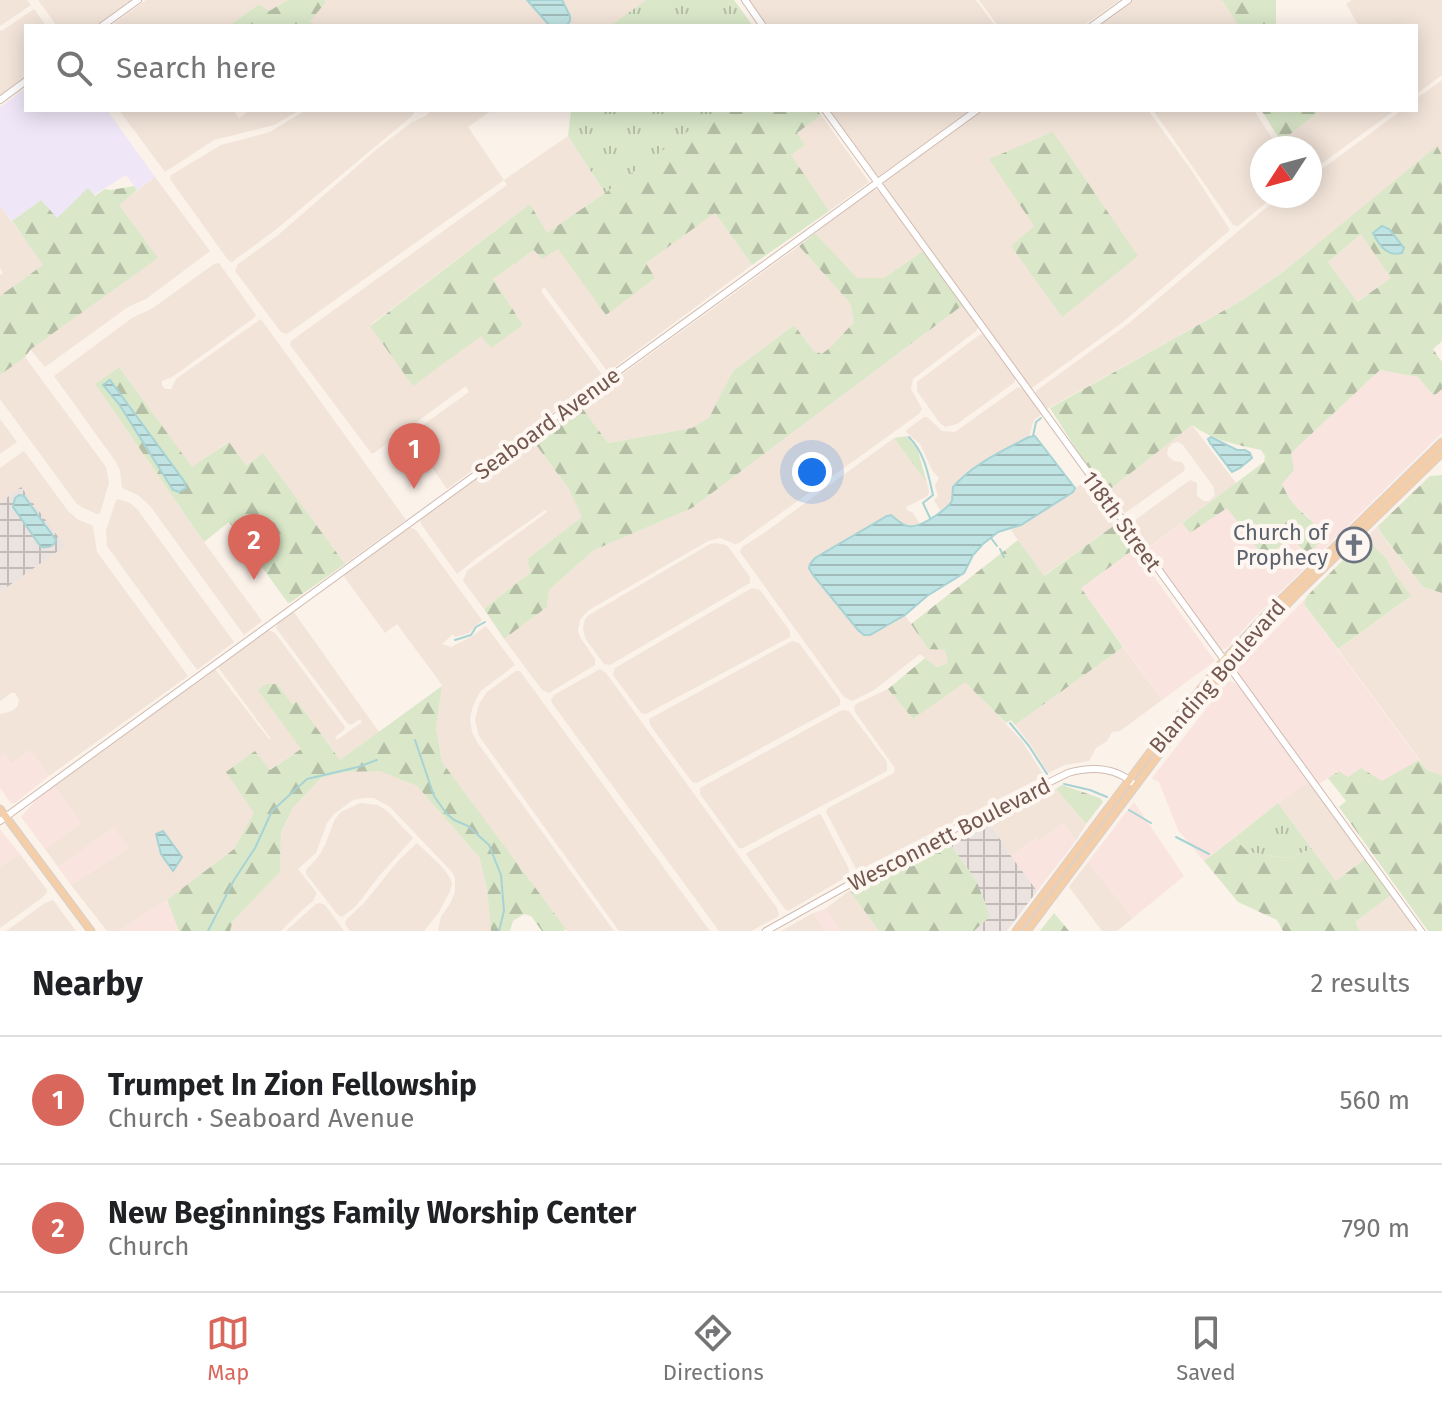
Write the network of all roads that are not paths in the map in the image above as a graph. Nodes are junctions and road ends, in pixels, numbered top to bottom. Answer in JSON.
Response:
{"nodes":[{"id":1,"x":138,"y":0,"type":"edge"},
{"id":2,"x":745,"y":0,"type":"edge"},
{"id":3,"x":1128,"y":0,"type":"edge"},
{"id":4,"x":105,"y":24,"type":"edge"},
{"id":5,"x":762,"y":24,"type":"edge"},
{"id":6,"x":1095,"y":24,"type":"edge"},
{"id":7,"x":24,"y":82,"type":"edge"},
{"id":8,"x":0,"y":100,"type":"edge"},
{"id":9,"x":826,"y":112,"type":"edge"},
{"id":10,"x":974,"y":112,"type":"edge"},
{"id":11,"x":877,"y":182,"type":"junction"},
{"id":12,"x":1442,"y":442,"type":"edge"},
{"id":13,"x":1442,"y":453,"type":"edge"},
{"id":14,"x":1379,"y":503,"type":"junction"},
{"id":15,"x":1364,"y":518,"type":"junction"},
{"id":16,"x":1367,"y":527,"type":"junction"},
{"id":17,"x":1353,"y":540,"type":"junction"},
{"id":18,"x":1226,"y":664,"type":"junction"},
{"id":19,"x":1133,"y":783,"type":"junction"},
{"id":20,"x":0,"y":809,"type":"edge"},
{"id":21,"x":3,"y":819,"type":"edge"},
{"id":22,"x":91,"y":931,"type":"edge"},
{"id":23,"x":766,"y":931,"type":"edge"},
{"id":24,"x":1016,"y":931,"type":"edge"},
{"id":25,"x":1027,"y":931,"type":"edge"},
{"id":26,"x":1421,"y":931,"type":"edge"}],
"edges":[{"from":1,"to":4,"type":"street"},
{"from":2,"to":5,"type":"street"},
{"from":3,"to":6,"type":"street"},
{"from":7,"to":8,"type":"street"},
{"from":9,"to":11,"type":"street","name":"118th Street"},
{"from":10,"to":11,"type":"street","name":"Seaboard Avenue"},
{"from":11,"to":18,"type":"street","name":"118th Street"},
{"from":11,"to":21,"type":"street","name":"Seaboard Avenue"},
{"from":12,"to":14,"type":"main road","name":"Blanding Boulevard"},
{"from":13,"to":16,"type":"main road","name":"Blanding Boulevard"},
{"from":14,"to":15,"type":"main road","name":"Blanding Boulevard"},
{"from":14,"to":16,"type":"main road"},
{"from":15,"to":17,"type":"main road"},
{"from":15,"to":18,"type":"main road","name":"Blanding Boulevard"},
{"from":16,"to":17,"type":"main road","name":"Blanding Boulevard"},
{"from":17,"to":18,"type":"main road","name":"Blanding Boulevard"},
{"from":18,"to":19,"type":"main road","name":"Blanding Boulevard"},
{"from":18,"to":26,"type":"street","name":"118th Street"},
{"from":19,"to":23,"type":"street","name":"Wesconnett Boulevard"},
{"from":19,"to":24,"type":"main road","name":"Blanding Boulevard"},
{"from":19,"to":25,"type":"main road","name":"Blanding Boulevard"},
{"from":20,"to":21,"type":"main road"},
{"from":21,"to":22,"type":"main road"}]}
